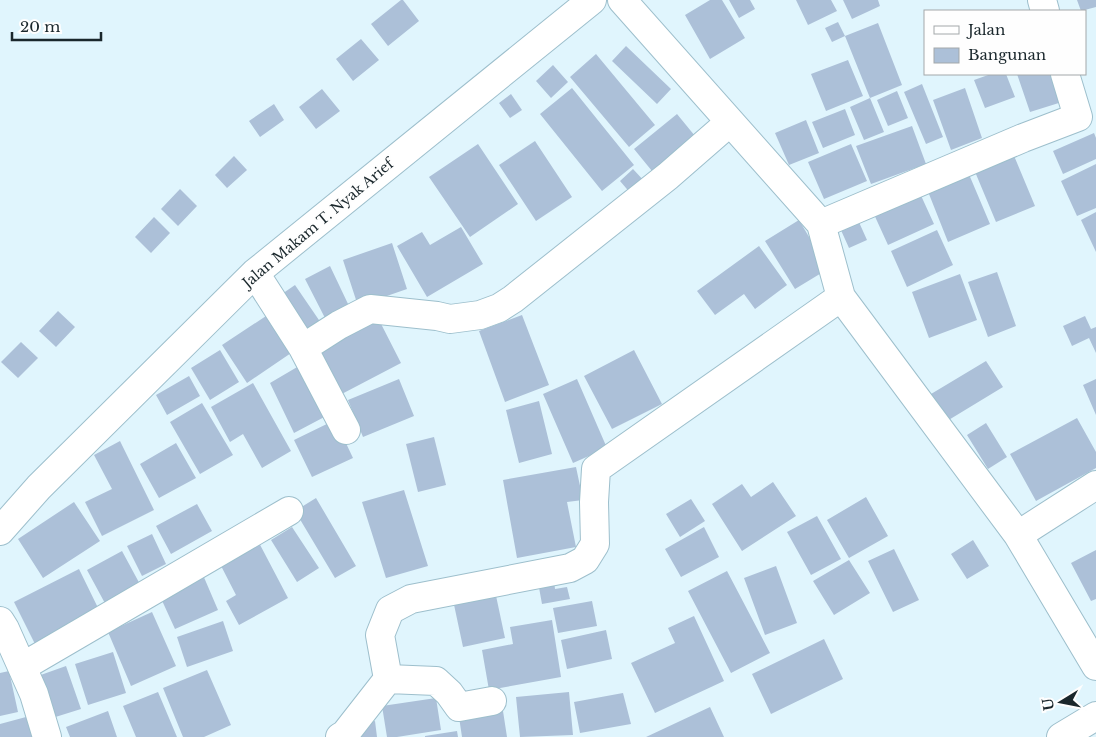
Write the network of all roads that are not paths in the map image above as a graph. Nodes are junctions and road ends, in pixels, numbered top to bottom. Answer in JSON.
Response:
{"nodes":[{"id":1,"x":592,"y":0,"type":"edge"},
{"id":2,"x":622,"y":0,"type":"edge"},
{"id":3,"x":1066,"y":75,"type":"edge"},
{"id":4,"x":1087,"y":114,"type":"edge"},
{"id":5,"x":730,"y":122,"type":"junction"},
{"id":6,"x":821,"y":224,"type":"junction"},
{"id":7,"x":255,"y":273,"type":"junction"},
{"id":8,"x":841,"y":297,"type":"junction"},
{"id":9,"x":303,"y":348,"type":"junction"},
{"id":10,"x":346,"y":430,"type":"dead end"},
{"id":11,"x":1096,"y":485,"type":"edge"},
{"id":12,"x":289,"y":511,"type":"dead end"},
{"id":13,"x":0,"y":531,"type":"edge"},
{"id":14,"x":1018,"y":535,"type":"junction"},
{"id":15,"x":0,"y":621,"type":"edge"},
{"id":16,"x":1096,"y":666,"type":"edge"},
{"id":17,"x":22,"y":667,"type":"junction"},
{"id":18,"x":388,"y":679,"type":"junction"},
{"id":19,"x":492,"y":701,"type":"dead end"},
{"id":20,"x":1096,"y":716,"type":"edge"},
{"id":21,"x":47,"y":737,"type":"edge"},
{"id":22,"x":340,"y":737,"type":"edge"},
{"id":23,"x":1061,"y":737,"type":"edge"}],
"edges":[{"from":1,"to":7,"type":"street","name":"Jalan Makam T. Nyak Arief"},
{"from":2,"to":5,"type":"street"},
{"from":3,"to":4,"type":"street"},
{"from":4,"to":6,"type":"street"},
{"from":5,"to":6,"type":"street"},
{"from":5,"to":9,"type":"street"},
{"from":6,"to":8,"type":"street"},
{"from":7,"to":9,"type":"street"},
{"from":7,"to":13,"type":"street","name":"Jalan Makam T. Nyak Arief"},
{"from":8,"to":14,"type":"street"},
{"from":8,"to":18,"type":"street"},
{"from":9,"to":10,"type":"street"},
{"from":11,"to":14,"type":"street"},
{"from":12,"to":17,"type":"street"},
{"from":14,"to":16,"type":"street"},
{"from":15,"to":17,"type":"street"},
{"from":17,"to":21,"type":"street"},
{"from":18,"to":19,"type":"street"},
{"from":18,"to":22,"type":"street"},
{"from":20,"to":23,"type":"street"}]}
